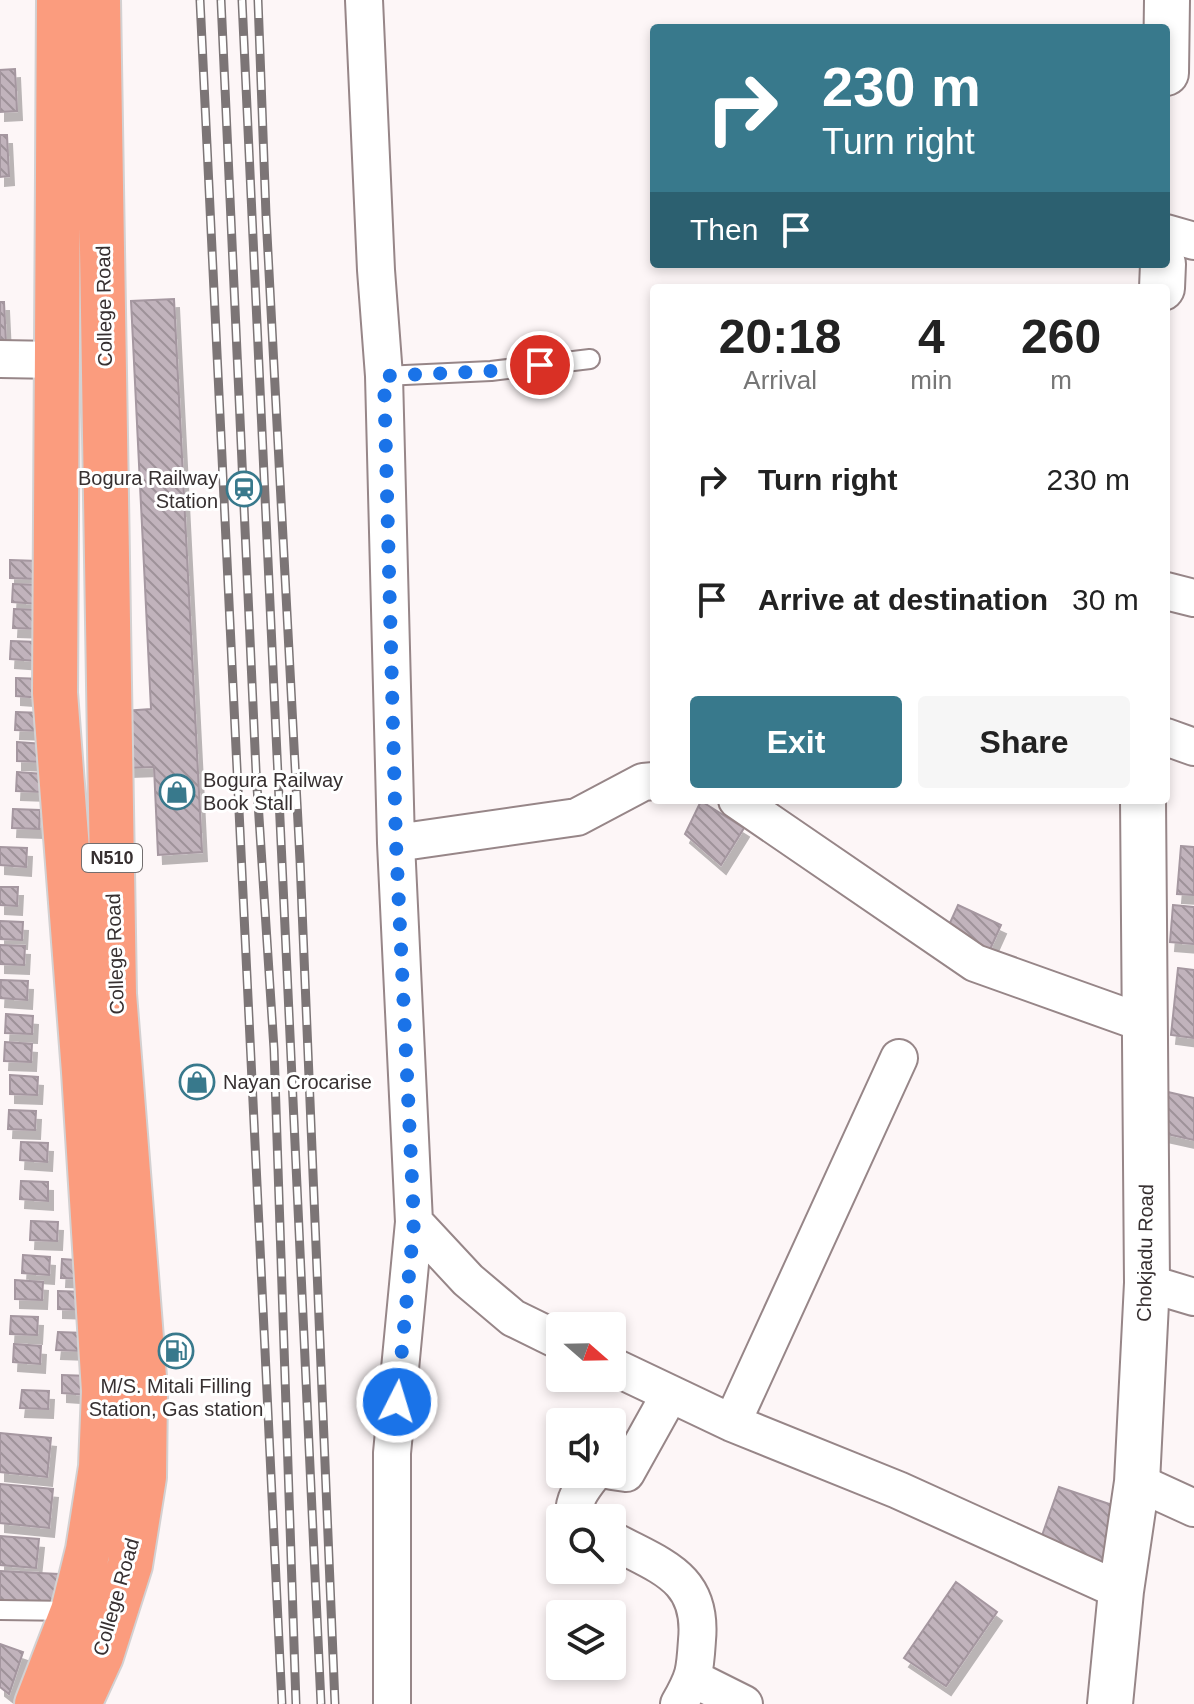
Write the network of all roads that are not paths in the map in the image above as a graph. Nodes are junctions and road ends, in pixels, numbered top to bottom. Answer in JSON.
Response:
{"nodes":[{"id":1,"x":59,"y":0,"type":"edge"},
{"id":2,"x":98,"y":0,"type":"edge"},
{"id":3,"x":364,"y":0,"type":"edge"},
{"id":4,"x":1167,"y":0,"type":"edge"},
{"id":5,"x":1167,"y":24,"type":"edge"},
{"id":6,"x":1170,"y":234,"type":"edge"},
{"id":7,"x":1194,"y":241,"type":"edge"},
{"id":8,"x":0,"y":359,"type":"edge"},
{"id":9,"x":590,"y":359,"type":"dead end"},
{"id":10,"x":57,"y":360,"type":"junction"},
{"id":11,"x":384,"y":376,"type":"junction"},
{"id":12,"x":1170,"y":592,"type":"edge"},
{"id":13,"x":1194,"y":598,"type":"edge"},
{"id":14,"x":1170,"y":738,"type":"edge"},
{"id":15,"x":1194,"y":747,"type":"edge"},
{"id":16,"x":650,"y":781,"type":"edge"},
{"id":17,"x":743,"y":804,"type":"edge"},
{"id":18,"x":1143,"y":804,"type":"edge"},
{"id":19,"x":396,"y":843,"type":"junction"},
{"id":20,"x":1146,"y":1024,"type":"junction"},
{"id":21,"x":899,"y":1058,"type":"dead end"},
{"id":22,"x":414,"y":1222,"type":"junction"},
{"id":23,"x":1147,"y":1283,"type":"junction"},
{"id":24,"x":1194,"y":1297,"type":"edge"},
{"id":25,"x":546,"y":1334,"type":"edge"},
{"id":26,"x":626,"y":1373,"type":"edge"},
{"id":27,"x":125,"y":1390,"type":"junction"},
{"id":28,"x":670,"y":1394,"type":"junction"},
{"id":29,"x":732,"y":1423,"type":"junction"},
{"id":30,"x":626,"y":1473,"type":"edge"},
{"id":31,"x":1137,"y":1482,"type":"junction"},
{"id":32,"x":1194,"y":1508,"type":"edge"},
{"id":33,"x":626,"y":1548,"type":"edge"},
{"id":34,"x":1121,"y":1591,"type":"junction"},
{"id":35,"x":0,"y":1610,"type":"edge"},
{"id":36,"x":73,"y":1611,"type":"junction"},
{"id":37,"x":686,"y":1691,"type":"edge"},
{"id":38,"x":37,"y":1704,"type":"edge"},
{"id":39,"x":79,"y":1704,"type":"edge"},
{"id":40,"x":392,"y":1704,"type":"edge"},
{"id":41,"x":744,"y":1704,"type":"edge"},
{"id":42,"x":1110,"y":1704,"type":"edge"}],
"edges":[{"from":1,"to":10,"type":"highway","name":"College Road","number":"N510"},
{"from":2,"to":27,"type":"highway","name":"College Road","number":"N510"},
{"from":3,"to":11,"type":"street"},
{"from":4,"to":5,"type":"street"},
{"from":6,"to":7,"type":"street"},
{"from":8,"to":10,"type":"street"},
{"from":9,"to":11,"type":"lane"},
{"from":10,"to":27,"type":"highway","name":"College Road","number":"N510"},
{"from":11,"to":19,"type":"street"},
{"from":12,"to":13,"type":"street"},
{"from":14,"to":15,"type":"street"},
{"from":16,"to":19,"type":"street"},
{"from":17,"to":20,"type":"street"},
{"from":18,"to":20,"type":"street","name":"Chokjadu Road"},
{"from":19,"to":22,"type":"street"},
{"from":20,"to":23,"type":"street","name":"Chokjadu Road"},
{"from":21,"to":29,"type":"street"},
{"from":22,"to":25,"type":"street"},
{"from":22,"to":40,"type":"street"},
{"from":23,"to":24,"type":"street"},
{"from":23,"to":31,"type":"street","name":"Chokjadu Road"},
{"from":26,"to":28,"type":"street"},
{"from":27,"to":36,"type":"highway","name":"College Road","number":"N510"},
{"from":27,"to":39,"type":"highway","name":"College Road","number":"N510"},
{"from":28,"to":29,"type":"street"},
{"from":28,"to":30,"type":"street"},
{"from":29,"to":34,"type":"street"},
{"from":31,"to":32,"type":"street"},
{"from":31,"to":34,"type":"street","name":"Chokjadu Road"},
{"from":33,"to":37,"type":"street"},
{"from":34,"to":42,"type":"street","name":"Chokjadu Road"},
{"from":35,"to":36,"type":"lane"},
{"from":36,"to":38,"type":"highway","name":"College Road","number":"N510"},
{"from":37,"to":41,"type":"street"}]}
